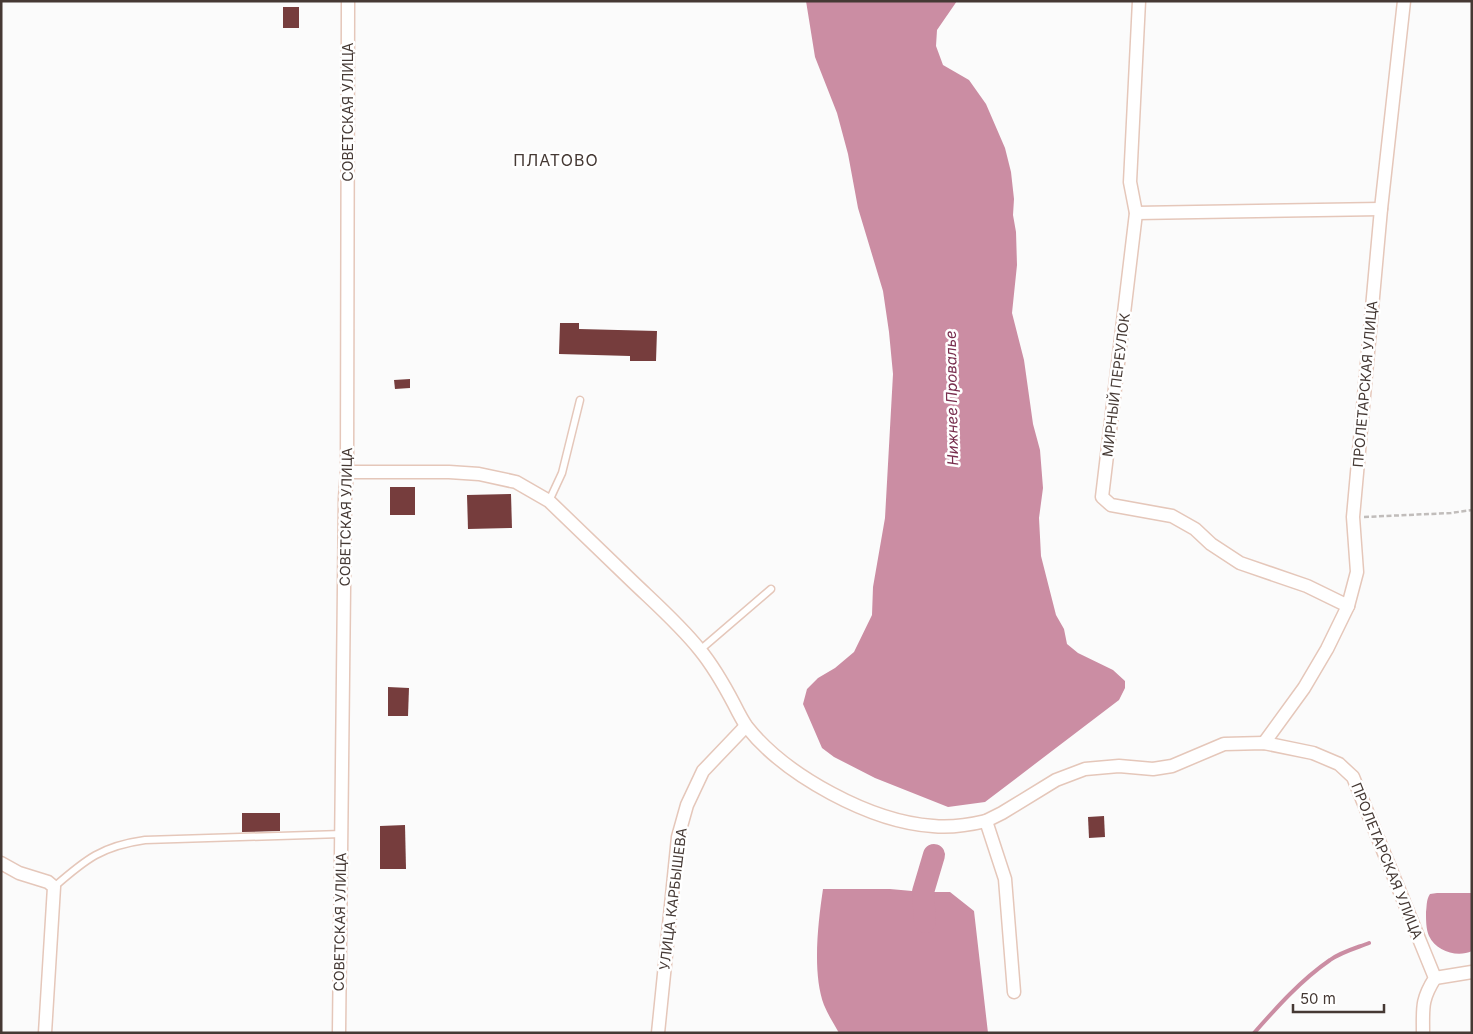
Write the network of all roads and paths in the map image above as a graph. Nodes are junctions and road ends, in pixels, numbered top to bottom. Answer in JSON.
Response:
{"nodes":[{"id":1,"x":348,"y":1,"type":"edge"},
{"id":2,"x":1139,"y":1,"type":"edge"},
{"id":3,"x":1404,"y":1,"type":"edge"},
{"id":4,"x":1381,"y":209,"type":"junction"},
{"id":5,"x":1136,"y":213,"type":"junction"},
{"id":6,"x":580,"y":400,"type":"dead end"},
{"id":7,"x":347,"y":472,"type":"junction"},
{"id":8,"x":549,"y":501,"type":"junction"},
{"id":9,"x":1472,"y":510,"type":"edge"},
{"id":10,"x":1353,"y":517,"type":"junction"},
{"id":11,"x":771,"y":589,"type":"dead end"},
{"id":12,"x":1348,"y":606,"type":"junction"},
{"id":13,"x":700,"y":650,"type":"junction"},
{"id":14,"x":746,"y":726,"type":"junction"},
{"id":15,"x":1264,"y":743,"type":"junction"},
{"id":16,"x":986,"y":821,"type":"junction"},
{"id":17,"x":342,"y":834,"type":"junction"},
{"id":18,"x":1,"y":863,"type":"edge"},
{"id":19,"x":54,"y":887,"type":"junction"},
{"id":20,"x":1472,"y":972,"type":"edge"},
{"id":21,"x":1435,"y":978,"type":"junction"},
{"id":22,"x":1014,"y":992,"type":"dead end"},
{"id":23,"x":45,"y":1033,"type":"edge"},
{"id":24,"x":339,"y":1033,"type":"edge"},
{"id":25,"x":658,"y":1033,"type":"edge"},
{"id":26,"x":1423,"y":1033,"type":"edge"}],
"edges":[{"from":1,"to":7,"type":"street","name":"СОВЕТСКАЯ УЛИЦА"},
{"from":2,"to":5,"type":"street","name":"МИРНЫЙ ПЕРЕУЛОК"},
{"from":3,"to":4,"type":"street","name":"ПРОЛЕТАРСКАЯ УЛИЦА"},
{"from":4,"to":5,"type":"street"},
{"from":4,"to":10,"type":"street","name":"ПРОЛЕТАРСКАЯ УЛИЦА"},
{"from":5,"to":12,"type":"street","name":"МИРНЫЙ ПЕРЕУЛОК"},
{"from":6,"to":8,"type":"lane"},
{"from":7,"to":8,"type":"street","name":"ПРОЛЕТАРСКАЯ УЛИЦА"},
{"from":7,"to":17,"type":"street","name":"СОВЕТСКАЯ УЛИЦА"},
{"from":8,"to":13,"type":"street","name":"ПРОЛЕТАРСКАЯ УЛИЦА"},
{"from":9,"to":10,"type":"path"},
{"from":10,"to":12,"type":"street","name":"ПРОЛЕТАРСКАЯ УЛИЦА"},
{"from":11,"to":13,"type":"lane"},
{"from":12,"to":15,"type":"street","name":"ПРОЛЕТАРСКАЯ УЛИЦА"},
{"from":13,"to":14,"type":"street","name":"ПРОЛЕТАРСКАЯ УЛИЦА"},
{"from":14,"to":16,"type":"street","name":"ПРОЛЕТАРСКАЯ УЛИЦА"},
{"from":14,"to":25,"type":"street","name":"УЛИЦА КАРБЫШЕВА"},
{"from":15,"to":16,"type":"street","name":"ПРОЛЕТАРСКАЯ УЛИЦА"},
{"from":15,"to":21,"type":"street","name":"ПРОЛЕТАРСКАЯ УЛИЦА"},
{"from":16,"to":22,"type":"street"},
{"from":17,"to":19,"type":"lane"},
{"from":17,"to":24,"type":"street","name":"СОВЕТСКАЯ УЛИЦА"},
{"from":18,"to":19,"type":"street"},
{"from":19,"to":23,"type":"street"},
{"from":20,"to":21,"type":"street"},
{"from":21,"to":26,"type":"street"}]}
